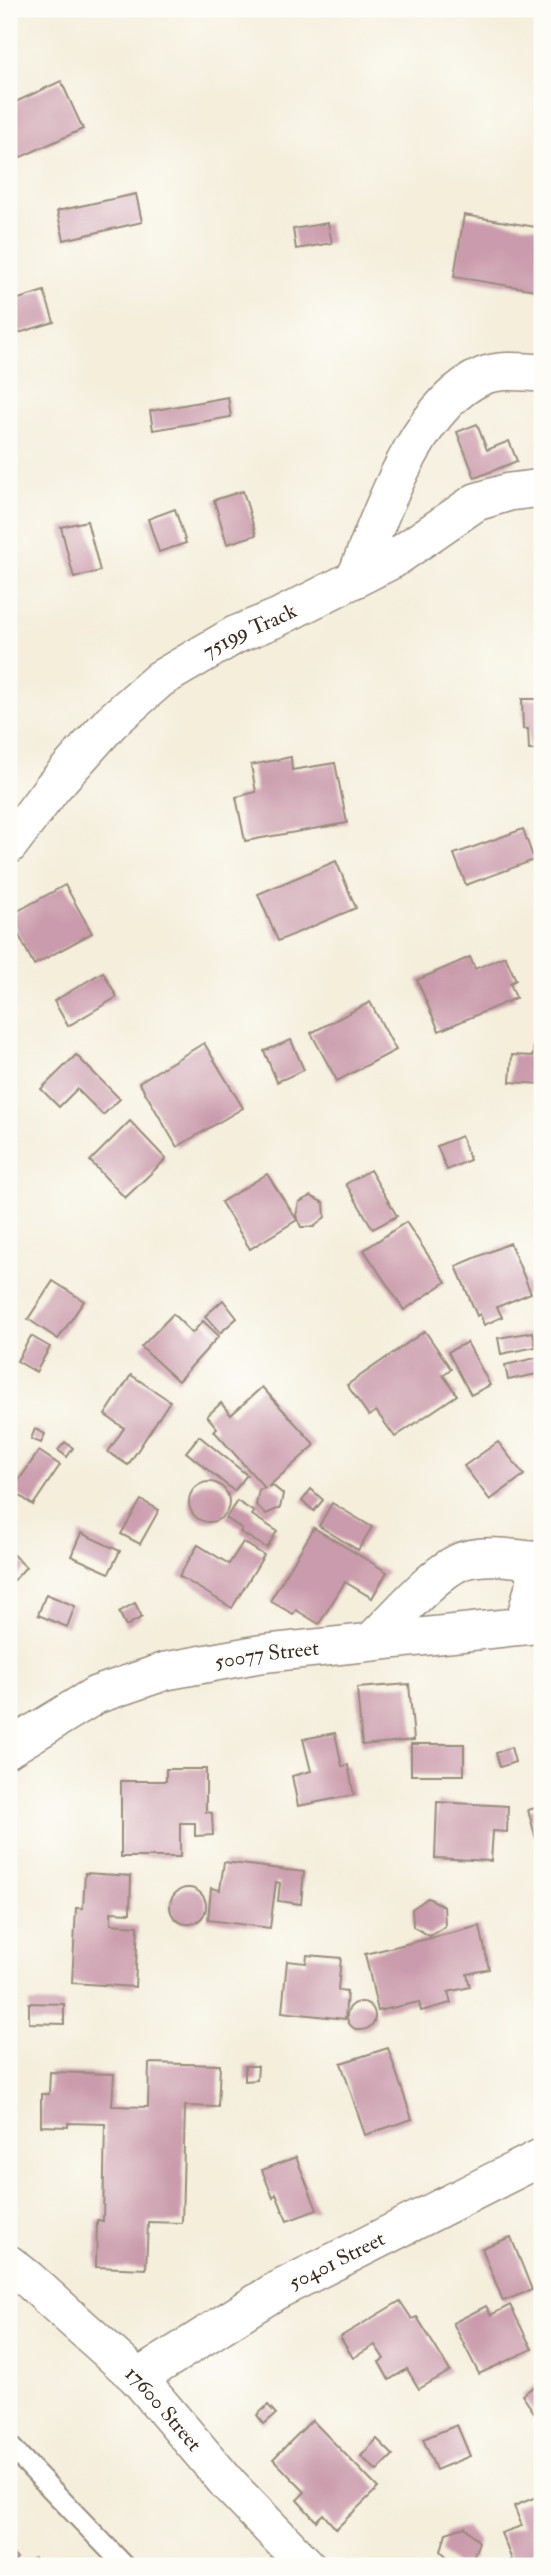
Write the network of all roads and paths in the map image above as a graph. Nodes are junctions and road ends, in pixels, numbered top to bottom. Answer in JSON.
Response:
{"nodes":[{"id":1,"x":542,"y":373,"type":"edge"},
{"id":2,"x":542,"y":488,"type":"edge"},
{"id":3,"x":355,"y":579,"type":"junction"},
{"id":4,"x":9,"y":845,"type":"edge"},
{"id":5,"x":542,"y":1559,"type":"edge"},
{"id":6,"x":533,"y":1625,"type":"edge"},
{"id":7,"x":371,"y":1642,"type":"junction"},
{"id":8,"x":9,"y":1748,"type":"edge"},
{"id":9,"x":542,"y":2158,"type":"edge"},
{"id":10,"x":9,"y":2264,"type":"edge"},
{"id":11,"x":138,"y":2378,"type":"junction"},
{"id":12,"x":9,"y":2445,"type":"edge"},
{"id":13,"x":125,"y":2566,"type":"edge"},
{"id":14,"x":307,"y":2566,"type":"edge"}],
"edges":[{"from":1,"to":3,"type":"street"},
{"from":2,"to":3,"type":"street","name":"75199 Track"},
{"from":3,"to":4,"type":"street","name":"75199 Track"},
{"from":5,"to":6,"type":"street"},
{"from":5,"to":7,"type":"street"},
{"from":6,"to":7,"type":"street","name":"50077 Street"},
{"from":7,"to":8,"type":"street","name":"50077 Street"},
{"from":9,"to":11,"type":"street","name":"50401 Street"},
{"from":10,"to":11,"type":"street","name":"17600 Street"},
{"from":11,"to":14,"type":"street","name":"17600 Street"},
{"from":12,"to":13,"type":"lane"}]}
